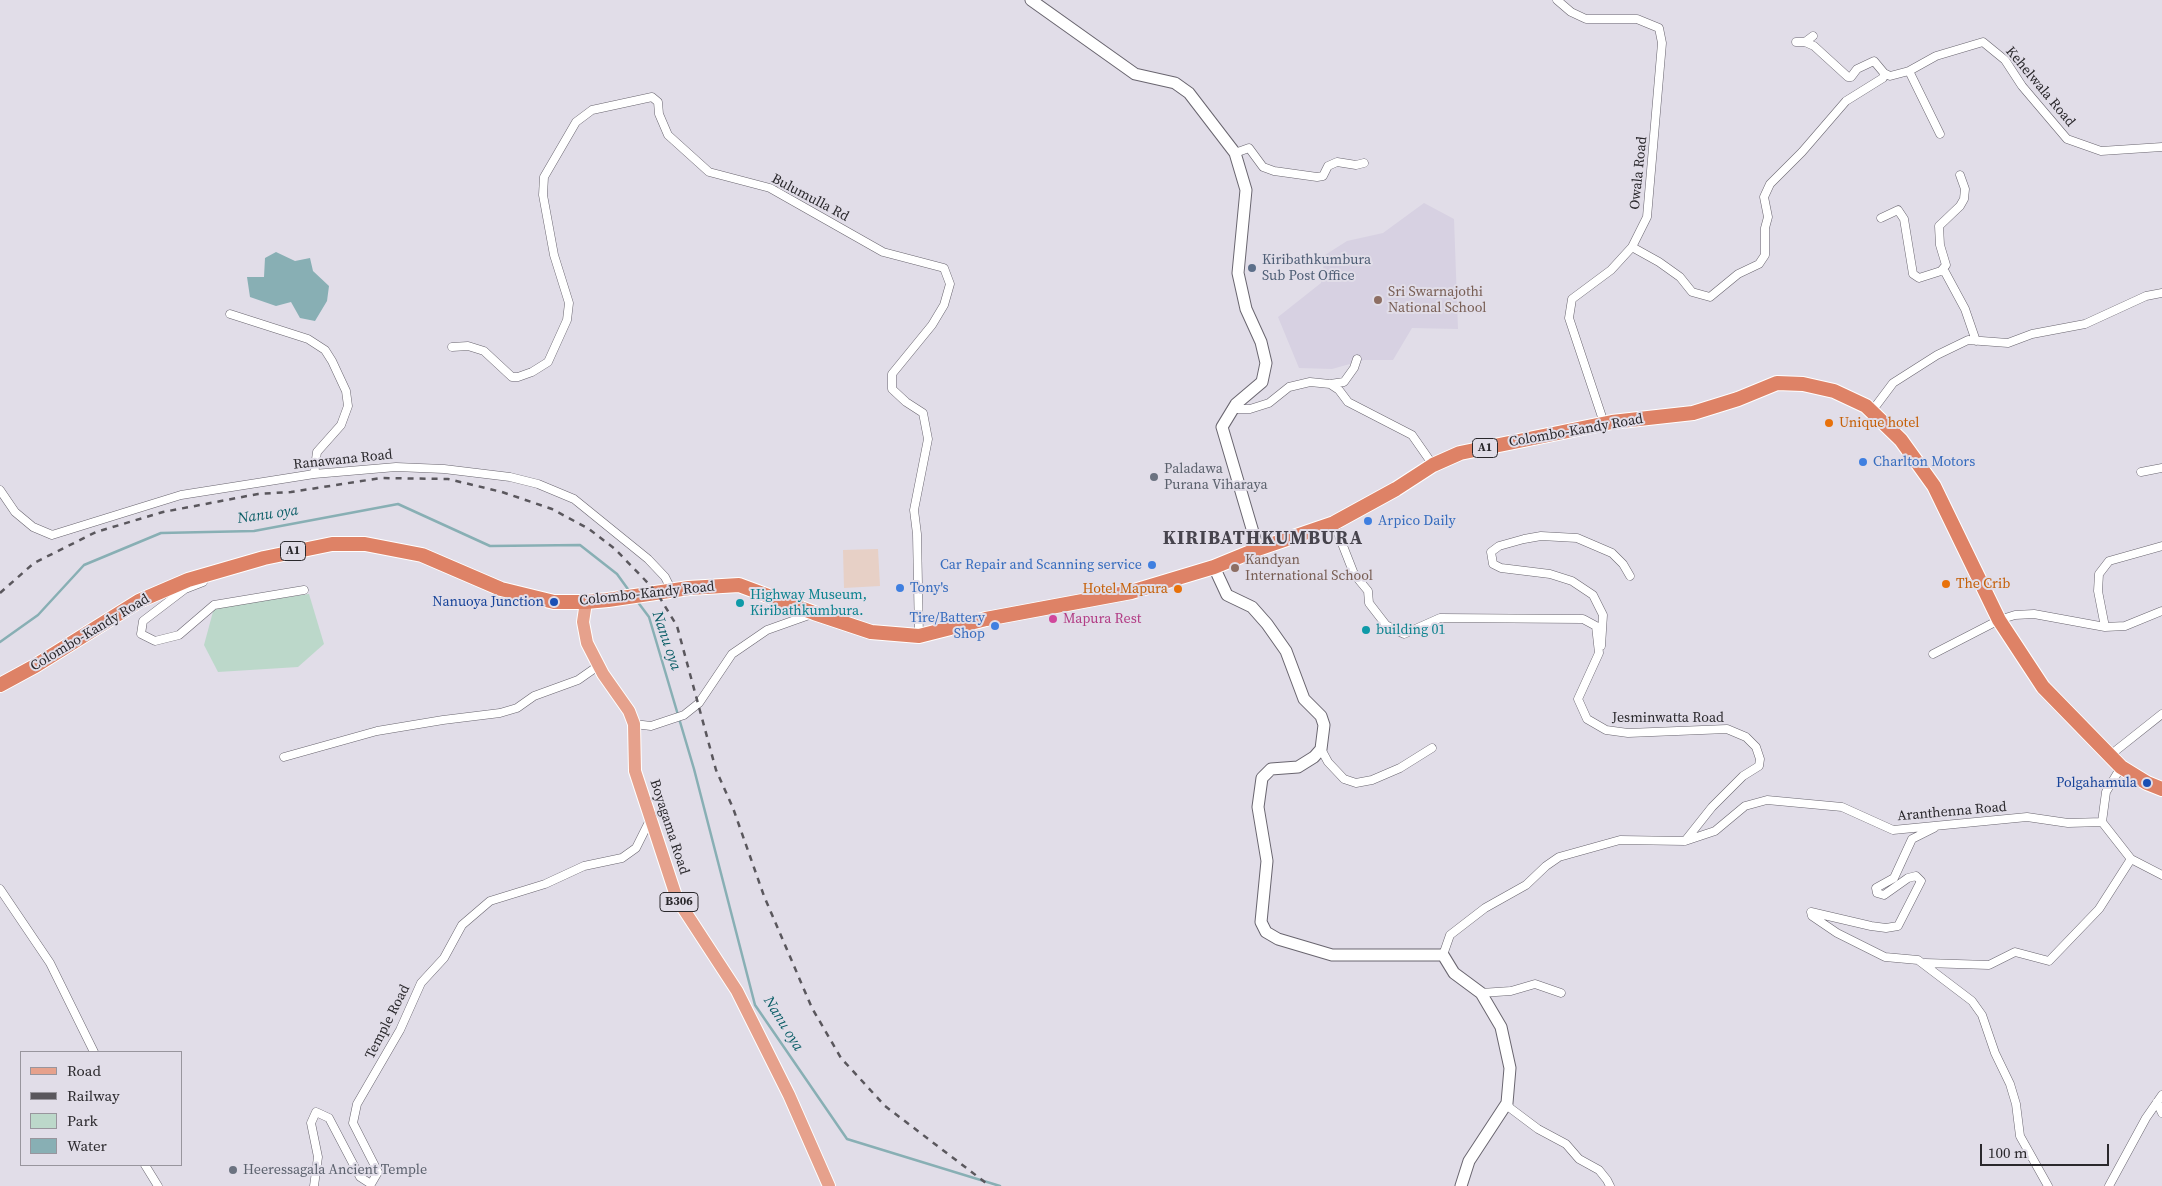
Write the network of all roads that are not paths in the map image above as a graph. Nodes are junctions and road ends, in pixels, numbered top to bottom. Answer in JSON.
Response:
{"nodes":[{"id":1,"x":1031,"y":0,"type":"edge"},
{"id":2,"x":1557,"y":0,"type":"edge"},
{"id":3,"x":1812,"y":36,"type":"dead end"},
{"id":4,"x":1796,"y":42,"type":"dead end"},
{"id":5,"x":1805,"y":42,"type":"junction"},
{"id":6,"x":1909,"y":71,"type":"junction"},
{"id":7,"x":1884,"y":73,"type":"junction"},
{"id":8,"x":1940,"y":134,"type":"dead end"},
{"id":9,"x":2162,"y":147,"type":"edge"},
{"id":10,"x":1235,"y":153,"type":"junction"},
{"id":11,"x":1364,"y":163,"type":"dead end"},
{"id":12,"x":1960,"y":175,"type":"dead end"},
{"id":13,"x":1881,"y":218,"type":"dead end"},
{"id":14,"x":1632,"y":247,"type":"junction"},
{"id":15,"x":1941,"y":271,"type":"junction"},
{"id":16,"x":2162,"y":293,"type":"edge"},
{"id":17,"x":230,"y":314,"type":"dead end"},
{"id":18,"x":1976,"y":341,"type":"junction"},
{"id":19,"x":452,"y":347,"type":"dead end"},
{"id":20,"x":1357,"y":359,"type":"dead end"},
{"id":21,"x":1330,"y":384,"type":"junction"},
{"id":22,"x":1238,"y":404,"type":"junction"},
{"id":23,"x":1872,"y":411,"type":"junction"},
{"id":24,"x":1604,"y":423,"type":"junction"},
{"id":25,"x":1433,"y":466,"type":"junction"},
{"id":26,"x":2162,"y":468,"type":"edge"},
{"id":27,"x":2141,"y":472,"type":"dead end"},
{"id":28,"x":314,"y":474,"type":"junction"},
{"id":29,"x":0,"y":490,"type":"edge"},
{"id":30,"x":1334,"y":524,"type":"junction"},
{"id":31,"x":2162,"y":546,"type":"edge"},
{"id":32,"x":1258,"y":548,"type":"junction"},
{"id":33,"x":243,"y":564,"type":"junction"},
{"id":34,"x":1214,"y":567,"type":"junction"},
{"id":35,"x":1630,"y":576,"type":"dead end"},
{"id":36,"x":304,"y":590,"type":"dead end"},
{"id":37,"x":672,"y":591,"type":"junction"},
{"id":38,"x":586,"y":602,"type":"junction"},
{"id":39,"x":2162,"y":611,"type":"edge"},
{"id":40,"x":814,"y":613,"type":"junction"},
{"id":41,"x":1999,"y":620,"type":"junction"},
{"id":42,"x":2105,"y":627,"type":"junction"},
{"id":43,"x":919,"y":636,"type":"junction"},
{"id":44,"x":1599,"y":653,"type":"junction"},
{"id":45,"x":1933,"y":654,"type":"dead end"},
{"id":46,"x":598,"y":666,"type":"junction"},
{"id":47,"x":0,"y":685,"type":"edge"},
{"id":48,"x":2162,"y":714,"type":"edge"},
{"id":49,"x":634,"y":724,"type":"junction"},
{"id":50,"x":1432,"y":748,"type":"dead end"},
{"id":51,"x":1321,"y":749,"type":"junction"},
{"id":52,"x":2109,"y":756,"type":"junction"},
{"id":53,"x":284,"y":757,"type":"dead end"},
{"id":54,"x":2121,"y":767,"type":"junction"},
{"id":55,"x":2162,"y":788,"type":"edge"},
{"id":56,"x":650,"y":820,"type":"junction"},
{"id":57,"x":2102,"y":822,"type":"junction"},
{"id":58,"x":1940,"y":825,"type":"junction"},
{"id":59,"x":1685,"y":841,"type":"junction"},
{"id":60,"x":2131,"y":858,"type":"junction"},
{"id":61,"x":2162,"y":874,"type":"edge"},
{"id":62,"x":0,"y":889,"type":"edge"},
{"id":63,"x":1443,"y":955,"type":"junction"},
{"id":64,"x":1925,"y":963,"type":"junction"},
{"id":65,"x":1481,"y":993,"type":"junction"},
{"id":66,"x":1561,"y":993,"type":"dead end"},
{"id":67,"x":94,"y":1051,"type":"edge"},
{"id":68,"x":2159,"y":1098,"type":"edge"},
{"id":69,"x":1507,"y":1103,"type":"junction"},
{"id":70,"x":2162,"y":1113,"type":"edge"},
{"id":71,"x":146,"y":1166,"type":"edge"},
{"id":72,"x":158,"y":1186,"type":"edge"},
{"id":73,"x":314,"y":1186,"type":"edge"},
{"id":74,"x":829,"y":1186,"type":"edge"},
{"id":75,"x":1461,"y":1186,"type":"edge"},
{"id":76,"x":1610,"y":1186,"type":"edge"},
{"id":77,"x":2048,"y":1186,"type":"edge"},
{"id":78,"x":2110,"y":1186,"type":"edge"}],
"edges":[{"from":1,"to":10,"type":"main road"},
{"from":2,"to":14,"type":"street","name":"Owala Road"},
{"from":3,"to":5,"type":"street"},
{"from":4,"to":5,"type":"street"},
{"from":5,"to":7,"type":"street"},
{"from":6,"to":7,"type":"street","name":"Kehelwala Road"},
{"from":6,"to":8,"type":"street"},
{"from":6,"to":9,"type":"street","name":"Kehelwala Road"},
{"from":7,"to":14,"type":"street"},
{"from":10,"to":11,"type":"street"},
{"from":10,"to":22,"type":"main road"},
{"from":12,"to":15,"type":"street"},
{"from":13,"to":15,"type":"street"},
{"from":14,"to":24,"type":"street","name":"Owala Road"},
{"from":15,"to":18,"type":"street"},
{"from":16,"to":18,"type":"street"},
{"from":17,"to":28,"type":"street"},
{"from":18,"to":23,"type":"street"},
{"from":19,"to":43,"type":"street","name":"Bulumulla Rd"},
{"from":20,"to":21,"type":"street"},
{"from":21,"to":22,"type":"street"},
{"from":21,"to":25,"type":"street"},
{"from":22,"to":32,"type":"main road"},
{"from":23,"to":24,"type":"highway","name":"Colombo-Kandy Road","number":"A1"},
{"from":23,"to":41,"type":"highway","name":"Colombo-Kandy Road","number":"A1"},
{"from":24,"to":25,"type":"highway","name":"Colombo-Kandy Road","number":"A1"},
{"from":25,"to":30,"type":"highway","name":"Colombo-Kandy Road","number":"A1"},
{"from":26,"to":27,"type":"street"},
{"from":28,"to":29,"type":"street","name":"Ranawana Road"},
{"from":28,"to":37,"type":"street","name":"Ranawana Road"},
{"from":30,"to":32,"type":"highway","name":"Colombo-Kandy Road","number":"A1"},
{"from":30,"to":44,"type":"street"},
{"from":31,"to":42,"type":"street"},
{"from":32,"to":34,"type":"highway","name":"Colombo-Kandy Road","number":"A1"},
{"from":33,"to":36,"type":"street"},
{"from":33,"to":38,"type":"highway","name":"Colombo-Kandy Road","number":"A1"},
{"from":33,"to":47,"type":"highway","name":"Colombo-Kandy Road","number":"A1"},
{"from":34,"to":43,"type":"highway","name":"Colombo-Kandy Road","number":"A1"},
{"from":34,"to":51,"type":"main road"},
{"from":35,"to":44,"type":"street"},
{"from":37,"to":38,"type":"highway","name":"Colombo-Kandy Road","number":"A1"},
{"from":37,"to":40,"type":"highway","name":"Colombo-Kandy Road","number":"A1"},
{"from":38,"to":46,"type":"main road","name":"Boyagama Road","number":"B306"},
{"from":39,"to":42,"type":"street"},
{"from":40,"to":43,"type":"highway","name":"Colombo-Kandy Road","number":"A1"},
{"from":40,"to":49,"type":"street"},
{"from":41,"to":42,"type":"street"},
{"from":41,"to":45,"type":"street"},
{"from":41,"to":52,"type":"highway","name":"Colombo-Kandy Road","number":"A1"},
{"from":44,"to":59,"type":"street","name":"Jesminwatta Road"},
{"from":46,"to":49,"type":"main road","name":"Boyagama Road","number":"B306"},
{"from":46,"to":53,"type":"street"},
{"from":48,"to":52,"type":"street"},
{"from":49,"to":56,"type":"main road","name":"Boyagama Road","number":"B306"},
{"from":50,"to":51,"type":"street"},
{"from":51,"to":63,"type":"main road"},
{"from":52,"to":54,"type":"highway","name":"Colombo-Kandy Road","number":"A1"},
{"from":54,"to":55,"type":"highway","name":"Colombo-Kandy Road","number":"A1"},
{"from":54,"to":57,"type":"street"},
{"from":56,"to":73,"type":"street","name":"Temple Road"},
{"from":56,"to":74,"type":"main road","name":"Boyagama Road","number":"B306"},
{"from":57,"to":58,"type":"street","name":"Aranthenna Road"},
{"from":57,"to":60,"type":"street"},
{"from":58,"to":59,"type":"street","name":"Aranthenna Road"},
{"from":58,"to":64,"type":"street"},
{"from":59,"to":63,"type":"street","name":"Aranthenna Road"},
{"from":60,"to":61,"type":"street"},
{"from":60,"to":64,"type":"street"},
{"from":62,"to":67,"type":"street"},
{"from":63,"to":65,"type":"main road"},
{"from":64,"to":77,"type":"street"},
{"from":65,"to":66,"type":"street"},
{"from":65,"to":69,"type":"main road"},
{"from":68,"to":70,"type":"street"},
{"from":68,"to":78,"type":"street"},
{"from":69,"to":75,"type":"main road"},
{"from":69,"to":76,"type":"street"},
{"from":71,"to":72,"type":"street"}]}
